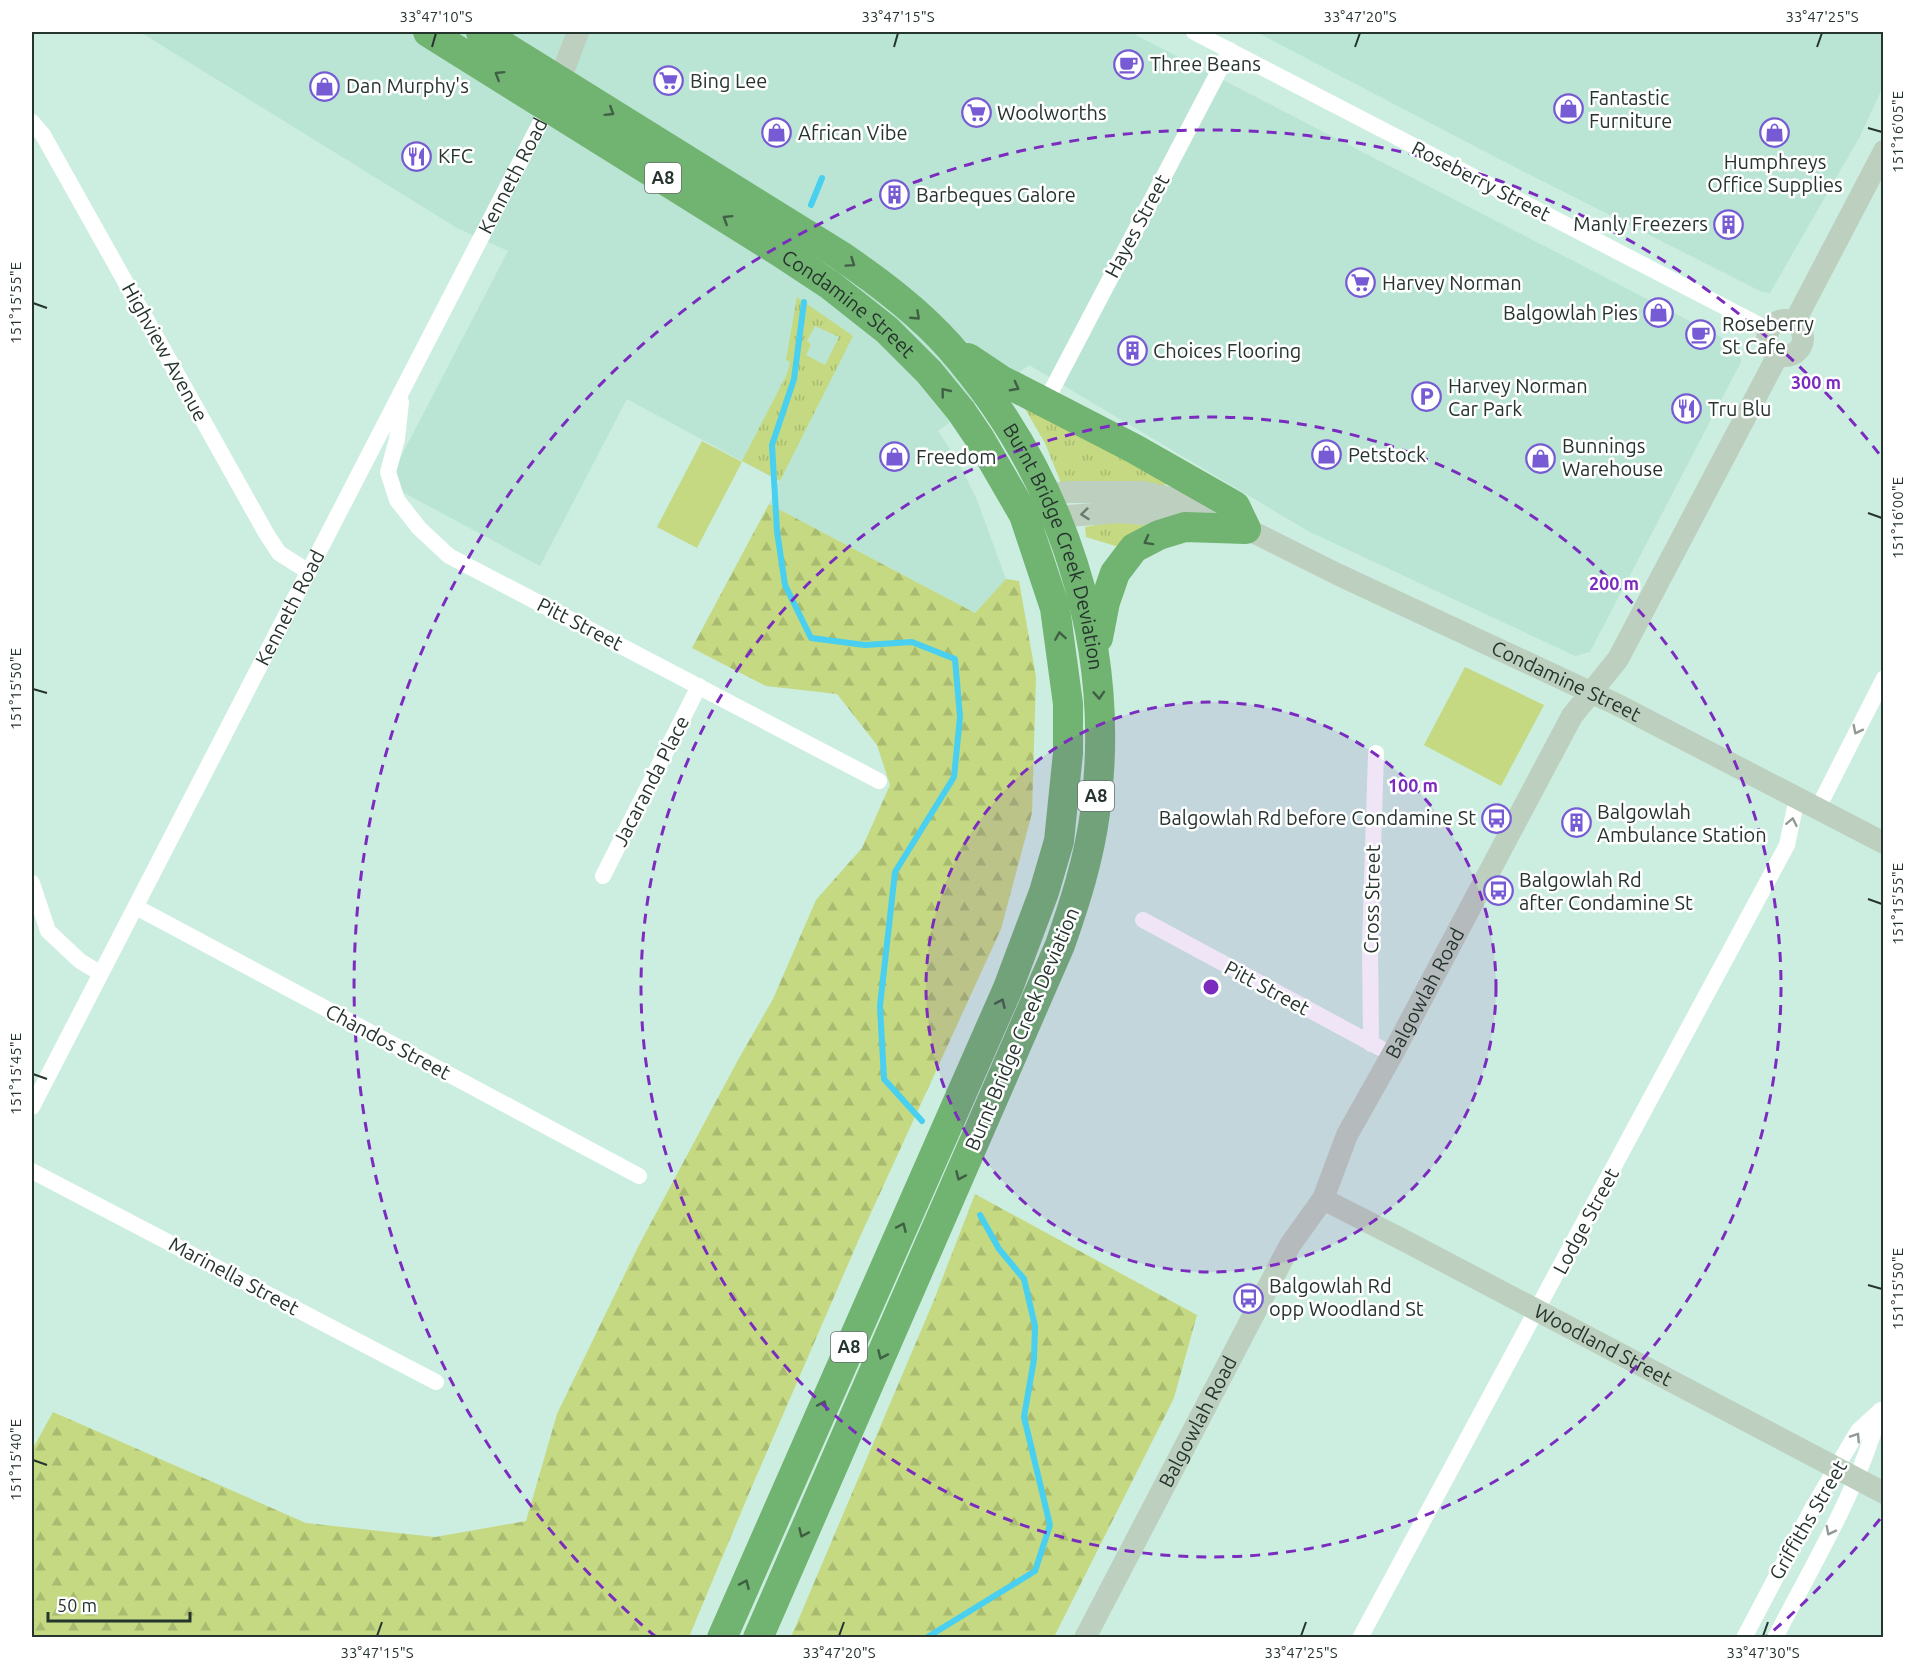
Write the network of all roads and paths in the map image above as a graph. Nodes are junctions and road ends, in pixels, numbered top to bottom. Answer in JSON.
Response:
{"nodes":[{"id":1,"x":428,"y":32,"type":"edge"},
{"id":2,"x":481,"y":32,"type":"edge"},
{"id":3,"x":578,"y":32,"type":"edge"},
{"id":4,"x":1194,"y":32,"type":"edge"},
{"id":5,"x":1230,"y":50,"type":"junction"},
{"id":6,"x":555,"y":94,"type":"junction"},
{"id":7,"x":32,"y":122,"type":"edge"},
{"id":8,"x":1884,"y":151,"type":"edge"},
{"id":9,"x":1878,"y":177,"type":"edge"},
{"id":10,"x":1794,"y":323,"type":"junction"},
{"id":11,"x":1769,"y":330,"type":"junction"},
{"id":12,"x":948,"y":345,"type":"junction"},
{"id":13,"x":1778,"y":355,"type":"junction"},
{"id":14,"x":403,"y":389,"type":"junction"},
{"id":15,"x":1045,"y":403,"type":"junction"},
{"id":16,"x":1050,"y":506,"type":"junction"},
{"id":17,"x":1024,"y":515,"type":"junction"},
{"id":18,"x":1246,"y":529,"type":"junction"},
{"id":19,"x":309,"y":572,"type":"junction"},
{"id":20,"x":1095,"y":654,"type":"junction"},
{"id":21,"x":1884,"y":678,"type":"edge"},
{"id":22,"x":699,"y":686,"type":"junction"},
{"id":23,"x":1592,"y":693,"type":"junction"},
{"id":24,"x":1376,"y":753,"type":"dead end"},
{"id":25,"x":879,"y":781,"type":"dead end"},
{"id":26,"x":1797,"y":798,"type":"junction"},
{"id":27,"x":1818,"y":808,"type":"junction"},
{"id":28,"x":1884,"y":843,"type":"edge"},
{"id":29,"x":603,"y":876,"type":"dead end"},
{"id":30,"x":32,"y":882,"type":"edge"},
{"id":31,"x":136,"y":907,"type":"junction"},
{"id":32,"x":1143,"y":920,"type":"dead end"},
{"id":33,"x":100,"y":973,"type":"junction"},
{"id":34,"x":1371,"y":1044,"type":"junction"},
{"id":35,"x":1392,"y":1055,"type":"junction"},
{"id":36,"x":32,"y":1107,"type":"edge"},
{"id":37,"x":32,"y":1171,"type":"edge"},
{"id":38,"x":639,"y":1176,"type":"dead end"},
{"id":39,"x":1323,"y":1200,"type":"junction"},
{"id":40,"x":1537,"y":1312,"type":"junction"},
{"id":41,"x":436,"y":1382,"type":"dead end"},
{"id":42,"x":1882,"y":1407,"type":"edge"},
{"id":43,"x":1847,"y":1474,"type":"junction"},
{"id":44,"x":1884,"y":1494,"type":"edge"},
{"id":45,"x":722,"y":1638,"type":"edge"},
{"id":46,"x":758,"y":1638,"type":"edge"},
{"id":47,"x":1086,"y":1638,"type":"edge"},
{"id":48,"x":1360,"y":1638,"type":"edge"},
{"id":49,"x":1744,"y":1638,"type":"edge"},
{"id":50,"x":1775,"y":1638,"type":"edge"}],
"edges":[{"from":6,"to":1,"type":"highway","name":"Condamine Street","number":"A8","one_way":true},
{"from":2,"to":6,"type":"highway","name":"Condamine Street","number":"A8"},
{"from":3,"to":6,"type":"street","name":"Kenneth Road"},
{"from":4,"to":5,"type":"street","name":"Roseberry Street"},
{"from":5,"to":11,"type":"street","name":"Roseberry Street"},
{"from":5,"to":15,"type":"street","name":"Hayes Street"},
{"from":6,"to":12,"type":"highway","name":"Condamine Street","number":"A8","one_way":true},
{"from":6,"to":14,"type":"street","name":"Kenneth Road"},
{"from":17,"to":6,"type":"highway","name":"Condamine Street","number":"A8","one_way":true},
{"from":7,"to":19,"type":"street","name":"Highview Avenue"},
{"from":8,"to":9,"type":"street"},
{"from":9,"to":10,"type":"street"},
{"from":10,"to":11,"type":"street"},
{"from":10,"to":13,"type":"street"},
{"from":11,"to":13,"type":"street"},
{"from":12,"to":15,"type":"highway","one_way":true},
{"from":12,"to":16,"type":"highway","name":"Burnt Bridge Creek Deviation","number":"A8"},
{"from":13,"to":23,"type":"street","name":"Balgowlah Road"},
{"from":14,"to":19,"type":"street","name":"Kenneth Road"},
{"from":14,"to":22,"type":"street","name":"Pitt Street"},
{"from":15,"to":18,"type":"highway"},
{"from":16,"to":17,"type":"highway","name":"Condamine Street"},
{"from":16,"to":18,"type":"street","name":"Condamine Street"},
{"from":16,"to":20,"type":"highway","name":"Burnt Bridge Creek Deviation","number":"A8"},
{"from":45,"to":17,"type":"highway","name":"Burnt Bridge Creek Deviation","number":"A8","one_way":true},
{"from":18,"to":20,"type":"highway","one_way":true},
{"from":18,"to":23,"type":"street","name":"Condamine Street"},
{"from":19,"to":31,"type":"street","name":"Kenneth Road"},
{"from":20,"to":46,"type":"highway","name":"Burnt Bridge Creek Deviation","number":"A8","one_way":true},
{"from":21,"to":27,"type":"street","one_way":true},
{"from":22,"to":25,"type":"street","name":"Pitt Street"},
{"from":22,"to":29,"type":"street","name":"Jacaranda Place"},
{"from":23,"to":26,"type":"street","name":"Condamine Street"},
{"from":23,"to":35,"type":"street","name":"Balgowlah Road"},
{"from":24,"to":34,"type":"street","name":"Cross Street"},
{"from":26,"to":27,"type":"street","name":"Condamine Street"},
{"from":40,"to":26,"type":"street","name":"Lodge Street","one_way":true},
{"from":27,"to":28,"type":"street","name":"Condamine Street"},
{"from":30,"to":33,"type":"street"},
{"from":31,"to":33,"type":"street","name":"Kenneth Road"},
{"from":31,"to":38,"type":"street","name":"Chandos Street"},
{"from":32,"to":34,"type":"street","name":"Pitt Street"},
{"from":33,"to":36,"type":"street","name":"Kenneth Road"},
{"from":34,"to":35,"type":"street","name":"Pitt Street"},
{"from":35,"to":39,"type":"street","name":"Balgowlah Road"},
{"from":37,"to":41,"type":"street","name":"Marinella Street"},
{"from":39,"to":40,"type":"street","name":"Woodland Street"},
{"from":39,"to":47,"type":"street","name":"Balgowlah Road"},
{"from":40,"to":43,"type":"street","name":"Woodland Street"},
{"from":40,"to":48,"type":"street","name":"Lodge Street"},
{"from":42,"to":43,"type":"street","name":"Griffiths Street"},
{"from":43,"to":44,"type":"street","name":"Woodland Street"},
{"from":43,"to":49,"type":"street","name":"Griffiths Street"},
{"from":43,"to":50,"type":"street","name":"Griffiths Street","one_way":true}]}
